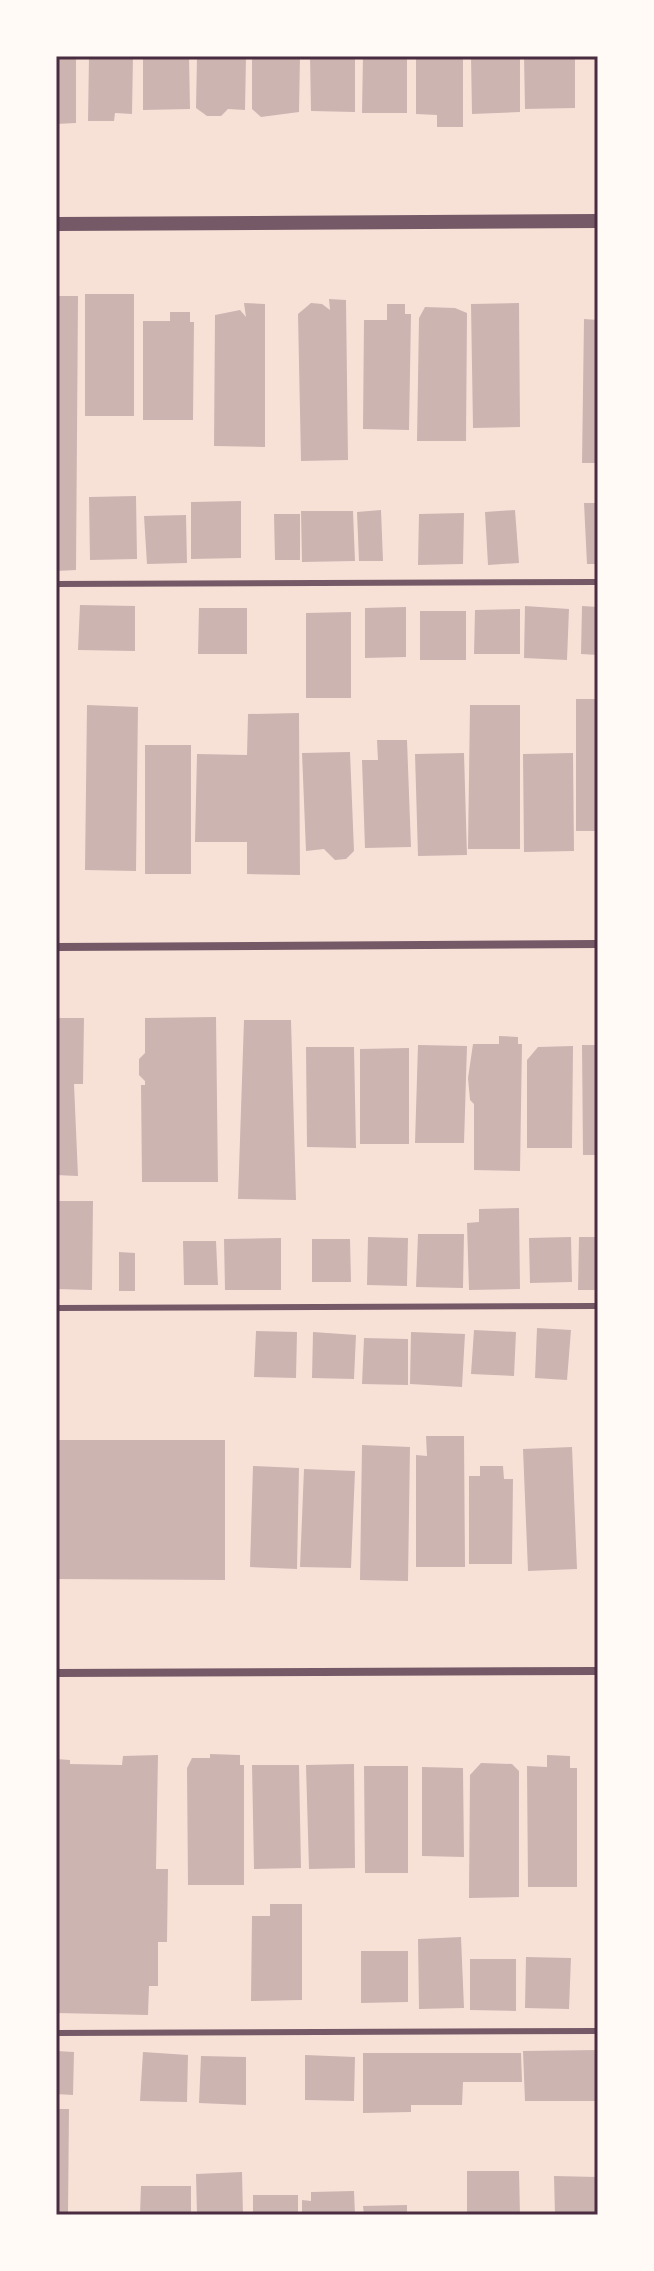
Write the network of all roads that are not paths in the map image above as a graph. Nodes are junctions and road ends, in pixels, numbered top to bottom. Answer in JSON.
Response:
{"nodes":[{"id":1,"x":598,"y":221,"type":"edge"},
{"id":2,"x":56,"y":224,"type":"edge"},
{"id":3,"x":598,"y":582,"type":"edge"},
{"id":4,"x":56,"y":584,"type":"edge"},
{"id":5,"x":598,"y":944,"type":"edge"},
{"id":6,"x":56,"y":947,"type":"edge"},
{"id":7,"x":598,"y":1306,"type":"edge"},
{"id":8,"x":56,"y":1308,"type":"edge"},
{"id":9,"x":598,"y":1671,"type":"edge"},
{"id":10,"x":56,"y":1673,"type":"edge"},
{"id":11,"x":598,"y":2031,"type":"edge"},
{"id":12,"x":56,"y":2033,"type":"edge"}],
"edges":[{"from":1,"to":2,"type":"street"},
{"from":3,"to":4,"type":"lane"},
{"from":5,"to":6,"type":"street"},
{"from":7,"to":8,"type":"lane"},
{"from":9,"to":10,"type":"street"},
{"from":11,"to":12,"type":"lane"}]}
